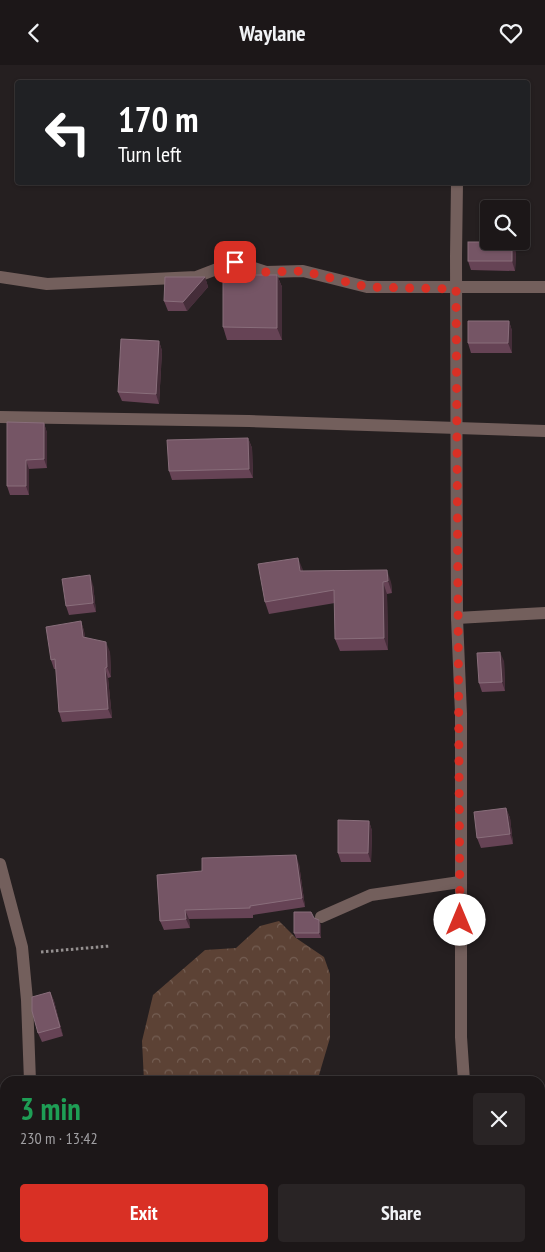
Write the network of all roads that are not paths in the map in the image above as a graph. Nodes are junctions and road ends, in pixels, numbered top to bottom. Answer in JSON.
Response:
{"nodes":[{"id":1,"x":457,"y":185,"type":"edge"},
{"id":2,"x":0,"y":277,"type":"edge"},
{"id":3,"x":545,"y":287,"type":"edge"},
{"id":4,"x":456,"y":289,"type":"junction"},
{"id":5,"x":0,"y":417,"type":"edge"},
{"id":6,"x":458,"y":428,"type":"junction"},
{"id":7,"x":545,"y":431,"type":"edge"},
{"id":8,"x":545,"y":613,"type":"edge"},
{"id":9,"x":457,"y":618,"type":"junction"},
{"id":10,"x":0,"y":864,"type":"edge"},
{"id":11,"x":460,"y":881,"type":"junction"},
{"id":12,"x":321,"y":917,"type":"dead end"},
{"id":13,"x":30,"y":1076,"type":"edge"},
{"id":14,"x":464,"y":1076,"type":"edge"}],
"edges":[{"from":1,"to":4,"type":"street"},
{"from":2,"to":4,"type":"street"},
{"from":3,"to":4,"type":"street"},
{"from":4,"to":6,"type":"street"},
{"from":5,"to":6,"type":"street"},
{"from":6,"to":7,"type":"street"},
{"from":6,"to":9,"type":"street"},
{"from":8,"to":9,"type":"street"},
{"from":9,"to":11,"type":"street"},
{"from":10,"to":13,"type":"street"},
{"from":11,"to":12,"type":"street"},
{"from":11,"to":14,"type":"street"}]}
